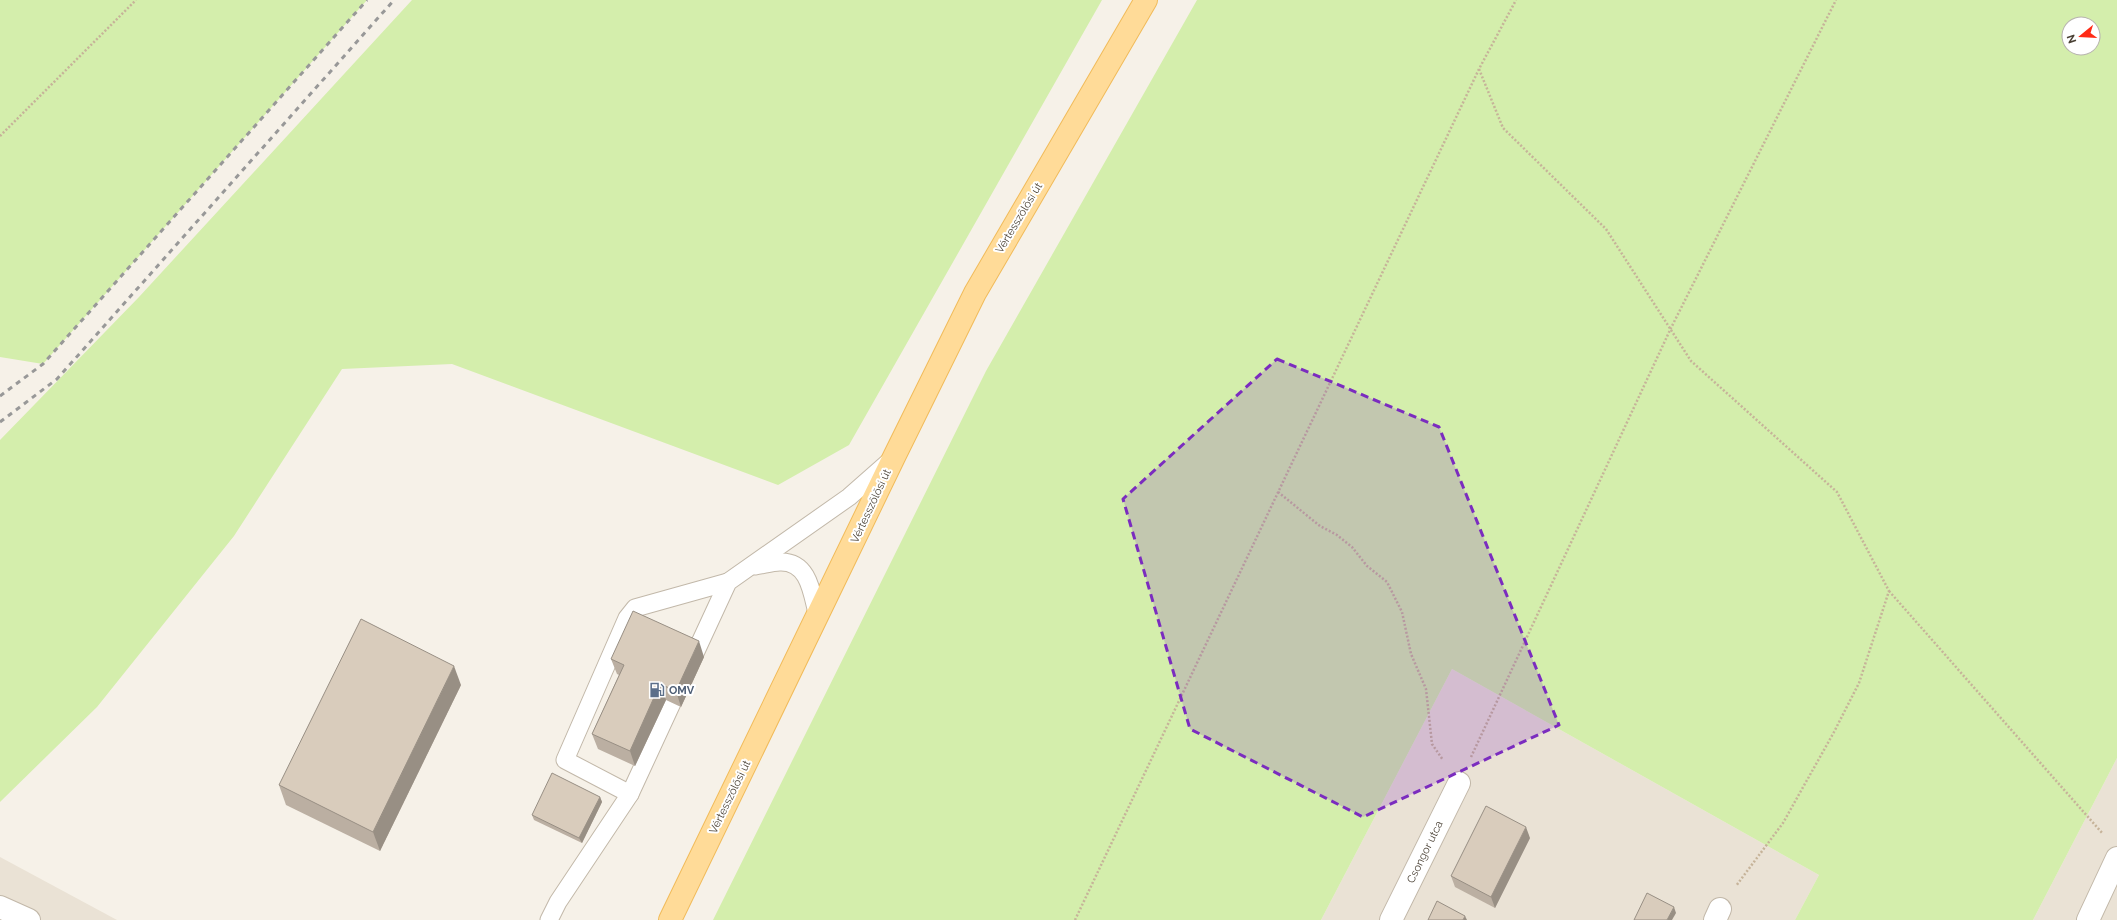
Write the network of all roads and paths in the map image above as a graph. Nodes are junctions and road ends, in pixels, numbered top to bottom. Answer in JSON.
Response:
{"nodes":[{"id":1,"x":136,"y":0,"type":"edge"},
{"id":2,"x":1146,"y":0,"type":"edge"},
{"id":3,"x":1516,"y":0,"type":"edge"},
{"id":4,"x":1836,"y":0,"type":"edge"},
{"id":5,"x":1479,"y":69,"type":"junction"},
{"id":6,"x":0,"y":136,"type":"edge"},
{"id":7,"x":1671,"y":328,"type":"junction"},
{"id":8,"x":894,"y":457,"type":"junction"},
{"id":9,"x":1278,"y":492,"type":"junction"},
{"id":10,"x":752,"y":567,"type":"junction"},
{"id":11,"x":728,"y":582,"type":"junction"},
{"id":12,"x":1889,"y":591,"type":"junction"},
{"id":13,"x":818,"y":617,"type":"junction"},
{"id":14,"x":1459,"y":783,"type":"junction"},
{"id":15,"x":630,"y":794,"type":"junction"},
{"id":16,"x":2107,"y":838,"type":"dead end"},
{"id":17,"x":2117,"y":858,"type":"edge"},
{"id":18,"x":0,"y":907,"type":"edge"},
{"id":19,"x":1717,"y":914,"type":"edge"},
{"id":20,"x":28,"y":920,"type":"edge"},
{"id":21,"x":549,"y":920,"type":"edge"},
{"id":22,"x":670,"y":920,"type":"edge"},
{"id":23,"x":1075,"y":920,"type":"edge"},
{"id":24,"x":1391,"y":920,"type":"edge"},
{"id":25,"x":2088,"y":920,"type":"edge"}],
"edges":[{"from":1,"to":6,"type":"path"},
{"from":2,"to":8,"type":"main road","name":"Vértesszőlősi út"},
{"from":3,"to":5,"type":"path"},
{"from":4,"to":7,"type":"path"},
{"from":5,"to":7,"type":"path"},
{"from":5,"to":9,"type":"path"},
{"from":7,"to":12,"type":"path"},
{"from":7,"to":14,"type":"path"},
{"from":8,"to":10,"type":"lane"},
{"from":8,"to":13,"type":"main road","name":"Vértesszőlősi út"},
{"from":9,"to":14,"type":"path"},
{"from":9,"to":23,"type":"path"},
{"from":10,"to":11,"type":"lane"},
{"from":10,"to":13,"type":"lane"},
{"from":11,"to":15,"type":"lane"},
{"from":11,"to":15,"type":"lane"},
{"from":12,"to":16,"type":"path"},
{"from":12,"to":19,"type":"path"},
{"from":13,"to":22,"type":"main road","name":"Vértesszőlősi út"},
{"from":14,"to":24,"type":"street","name":"Csongor utca"},
{"from":15,"to":21,"type":"lane"},
{"from":17,"to":25,"type":"street"},
{"from":18,"to":20,"type":"street"}]}
